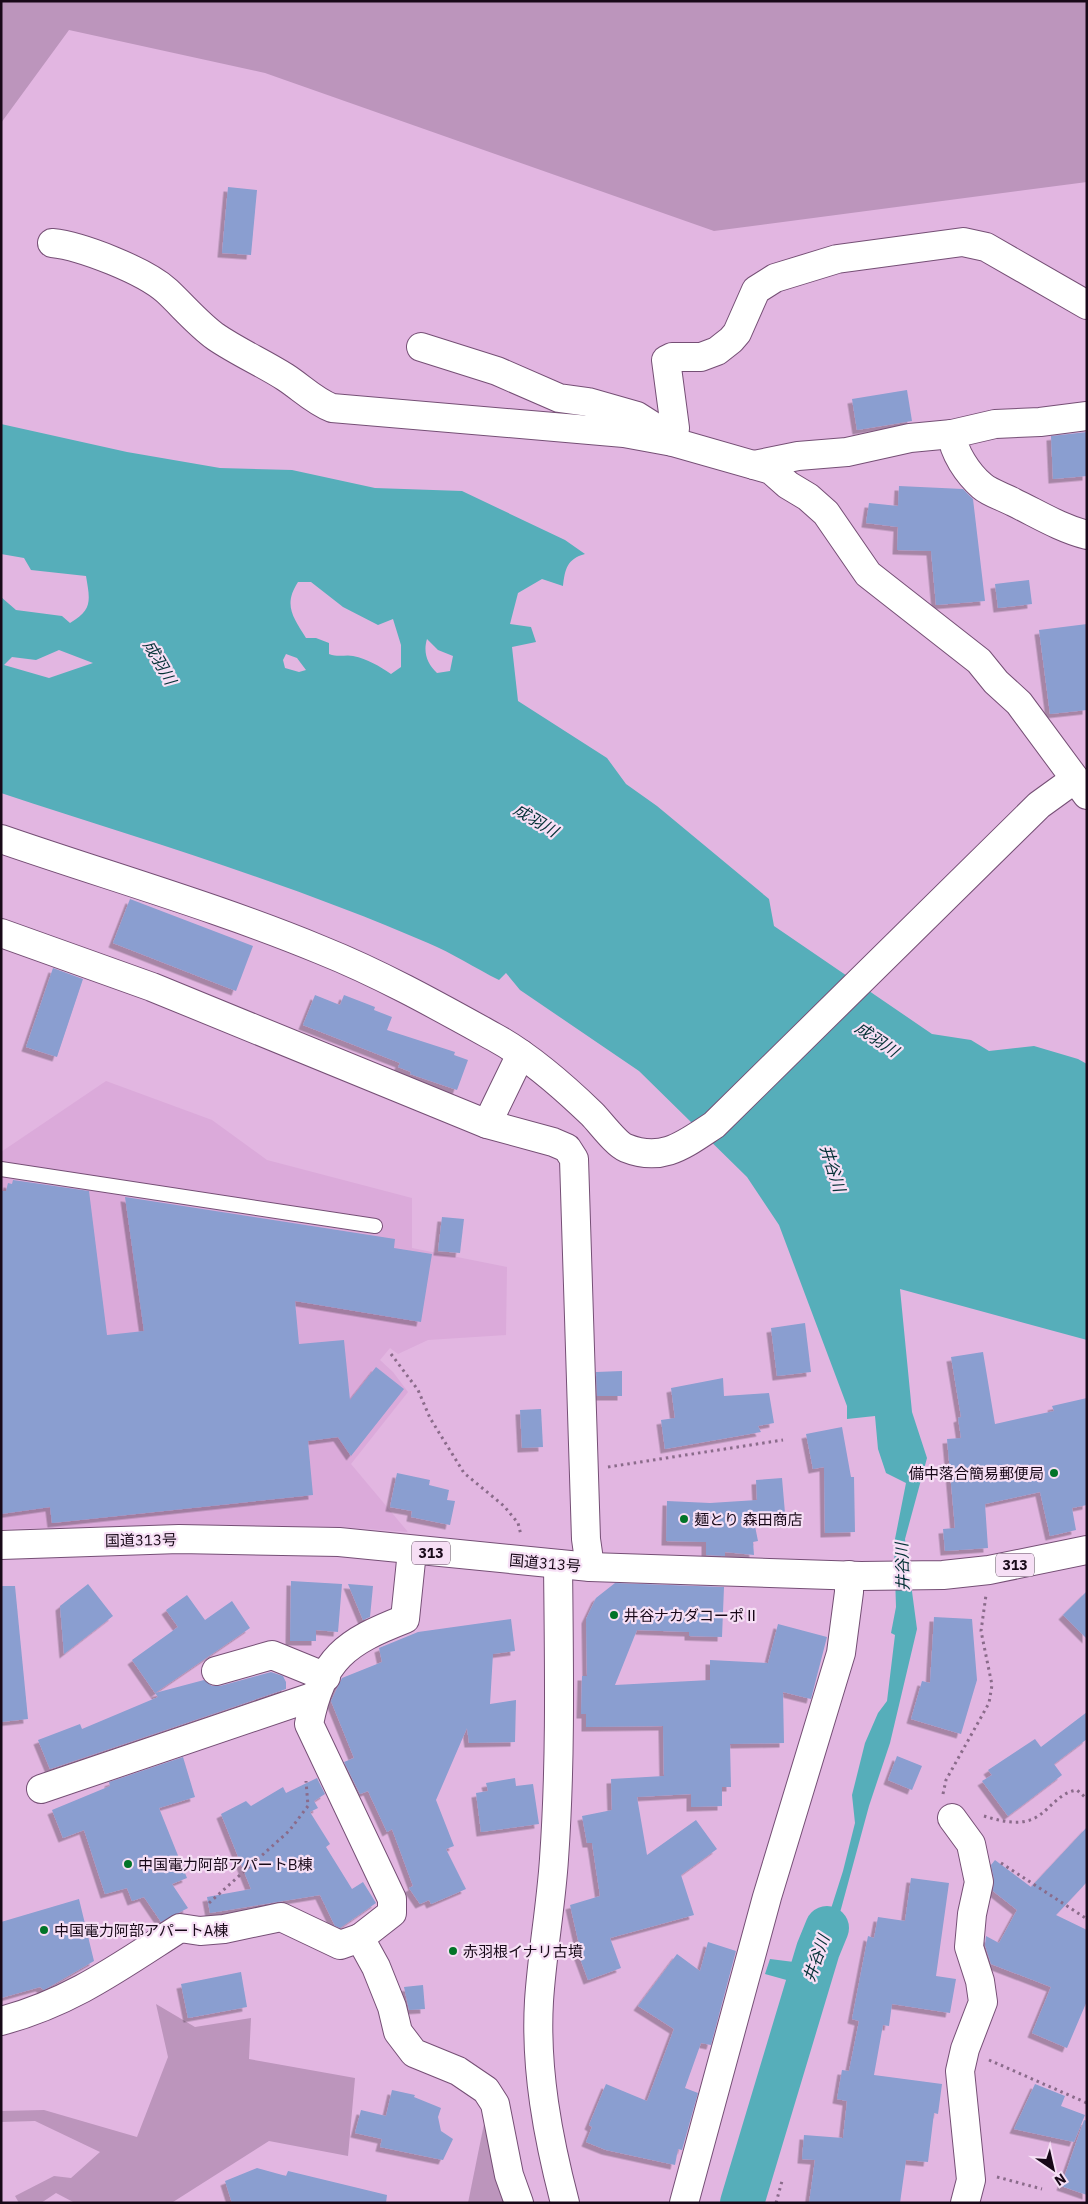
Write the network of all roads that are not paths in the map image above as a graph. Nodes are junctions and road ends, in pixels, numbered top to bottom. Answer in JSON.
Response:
{"nodes":[{"id":1,"x":52,"y":243,"type":"dead end"},
{"id":2,"x":1087,"y":305,"type":"edge"},
{"id":3,"x":421,"y":347,"type":"dead end"},
{"id":4,"x":1087,"y":416,"type":"edge"},
{"id":5,"x":952,"y":434,"type":"junction"},
{"id":6,"x":673,"y":442,"type":"junction"},
{"id":7,"x":754,"y":465,"type":"junction"},
{"id":8,"x":1087,"y":535,"type":"edge"},
{"id":9,"x":1074,"y":787,"type":"edge"},
{"id":10,"x":1,"y":839,"type":"edge"},
{"id":11,"x":1,"y":933,"type":"edge"},
{"id":12,"x":521,"y":1054,"type":"junction"},
{"id":13,"x":488,"y":1124,"type":"junction"},
{"id":14,"x":1,"y":1169,"type":"edge"},
{"id":15,"x":375,"y":1226,"type":"dead end"},
{"id":16,"x":1,"y":1545,"type":"edge"},
{"id":17,"x":1087,"y":1550,"type":"edge"},
{"id":18,"x":412,"y":1551,"type":"junction"},
{"id":19,"x":558,"y":1564,"type":"junction"},
{"id":20,"x":590,"y":1567,"type":"junction"},
{"id":21,"x":855,"y":1575,"type":"junction"},
{"id":22,"x":216,"y":1671,"type":"dead end"},
{"id":23,"x":320,"y":1686,"type":"junction"},
{"id":24,"x":41,"y":1789,"type":"dead end"},
{"id":25,"x":952,"y":1818,"type":"road end"},
{"id":26,"x":360,"y":1938,"type":"junction"},
{"id":27,"x":1,"y":2021,"type":"edge"},
{"id":28,"x":520,"y":2203,"type":"edge"},
{"id":29,"x":565,"y":2203,"type":"edge"},
{"id":30,"x":684,"y":2203,"type":"edge"},
{"id":31,"x":965,"y":2203,"type":"edge"}],
"edges":[{"from":1,"to":6,"type":"main road"},
{"from":2,"to":6,"type":"main road"},
{"from":3,"to":6,"type":"main road"},
{"from":4,"to":5,"type":"main road"},
{"from":5,"to":7,"type":"main road"},
{"from":5,"to":8,"type":"main road"},
{"from":6,"to":7,"type":"main road"},
{"from":7,"to":9,"type":"main road"},
{"from":9,"to":12,"type":"main road"},
{"from":10,"to":12,"type":"main road"},
{"from":11,"to":13,"type":"main road"},
{"from":12,"to":13,"type":"main road"},
{"from":13,"to":20,"type":"main road"},
{"from":14,"to":15,"type":"lane"},
{"from":16,"to":18,"type":"main road","name":"国道313号","number":"313"},
{"from":17,"to":21,"type":"main road","name":"国道313号","number":"313"},
{"from":18,"to":19,"type":"main road","name":"国道313号","number":"313"},
{"from":18,"to":23,"type":"main road"},
{"from":19,"to":20,"type":"main road","name":"国道313号","number":"313"},
{"from":19,"to":29,"type":"main road"},
{"from":20,"to":21,"type":"main road","name":"国道313号","number":"313"},
{"from":21,"to":30,"type":"main road"},
{"from":22,"to":23,"type":"main road"},
{"from":23,"to":24,"type":"main road"},
{"from":23,"to":26,"type":"main road"},
{"from":25,"to":31,"type":"main road"},
{"from":26,"to":27,"type":"main road"},
{"from":26,"to":28,"type":"main road"}]}
